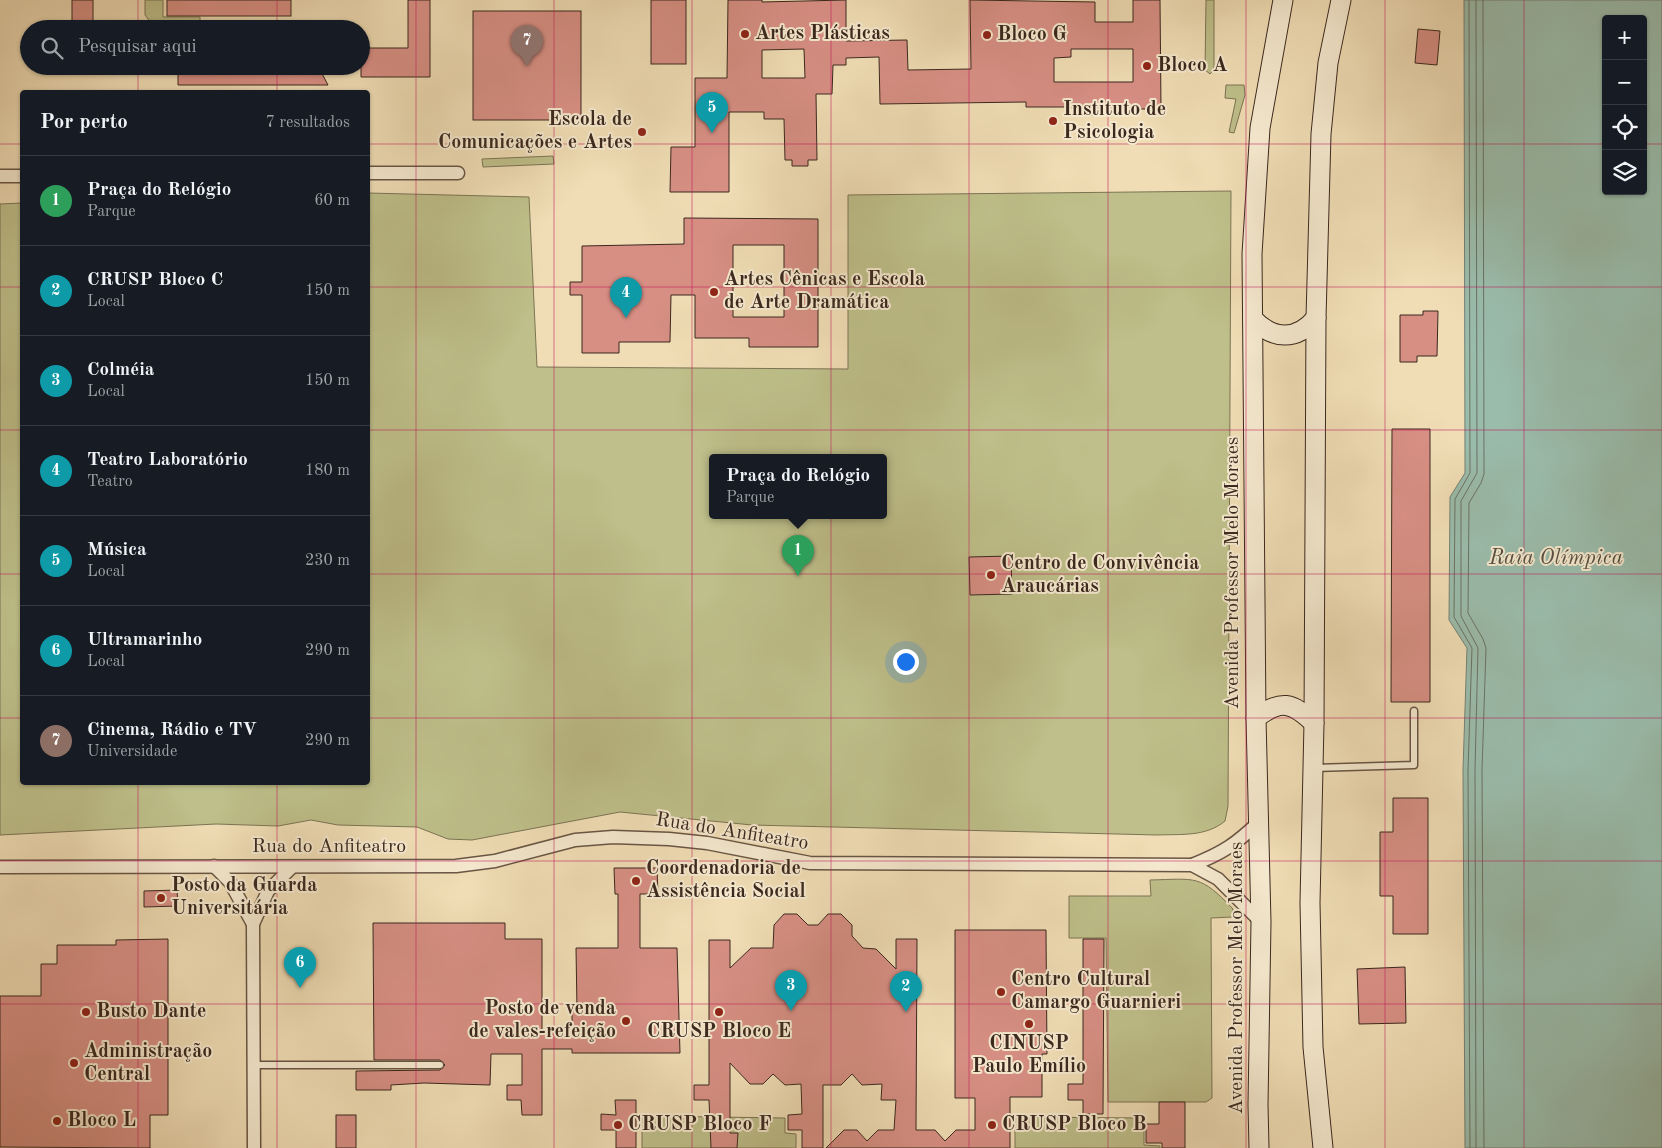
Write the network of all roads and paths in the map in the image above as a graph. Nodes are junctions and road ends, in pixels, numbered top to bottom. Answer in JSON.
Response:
{"nodes":[{"id":1,"x":1283,"y":0,"type":"edge"},
{"id":2,"x":1341,"y":0,"type":"edge"},
{"id":3,"x":370,"y":172,"type":"edge"},
{"id":4,"x":458,"y":173,"type":"dead end"},
{"id":5,"x":0,"y":176,"type":"edge"},
{"id":6,"x":20,"y":176,"type":"edge"},
{"id":7,"x":1316,"y":318,"type":"junction"},
{"id":8,"x":1253,"y":319,"type":"junction"},
{"id":9,"x":1414,"y":711,"type":"dead end"},
{"id":10,"x":1256,"y":718,"type":"junction"},
{"id":11,"x":1314,"y":723,"type":"junction"},
{"id":12,"x":1313,"y":768,"type":"junction"},
{"id":13,"x":1260,"y":821,"type":"junction"},
{"id":14,"x":1192,"y":865,"type":"junction"},
{"id":15,"x":214,"y":866,"type":"junction"},
{"id":16,"x":0,"y":867,"type":"edge"},
{"id":17,"x":292,"y":867,"type":"junction"},
{"id":18,"x":1261,"y":922,"type":"junction"},
{"id":19,"x":253,"y":924,"type":"junction"},
{"id":20,"x":254,"y":1065,"type":"junction"},
{"id":21,"x":440,"y":1065,"type":"dead end"},
{"id":22,"x":254,"y":1148,"type":"edge"},
{"id":23,"x":1259,"y":1148,"type":"edge"},
{"id":24,"x":1322,"y":1148,"type":"edge"}],
"edges":[{"from":1,"to":8,"type":"street","name":"Avenida Professor Melo Moraes"},
{"from":2,"to":7,"type":"street"},
{"from":3,"to":4,"type":"street"},
{"from":5,"to":6,"type":"street"},
{"from":7,"to":8,"type":"street"},
{"from":7,"to":11,"type":"street"},
{"from":8,"to":10,"type":"street","name":"Avenida Professor Melo Moraes"},
{"from":9,"to":12,"type":"lane"},
{"from":10,"to":11,"type":"street"},
{"from":10,"to":13,"type":"street","name":"Avenida Professor Melo Moraes"},
{"from":11,"to":12,"type":"street"},
{"from":12,"to":24,"type":"street"},
{"from":13,"to":14,"type":"street","name":"Rua do Anfiteatro"},
{"from":13,"to":18,"type":"street","name":"Avenida Professor Melo Moraes"},
{"from":14,"to":17,"type":"street","name":"Rua do Anfiteatro"},
{"from":14,"to":18,"type":"street","name":"Rua do Anfiteatro"},
{"from":15,"to":16,"type":"street","name":"Rua do Anfiteatro"},
{"from":15,"to":17,"type":"street","name":"Rua do Anfiteatro"},
{"from":15,"to":19,"type":"street"},
{"from":17,"to":19,"type":"street"},
{"from":18,"to":23,"type":"street","name":"Avenida Professor Melo Moraes"},
{"from":19,"to":20,"type":"street"},
{"from":20,"to":21,"type":"lane"},
{"from":20,"to":22,"type":"street"}]}
